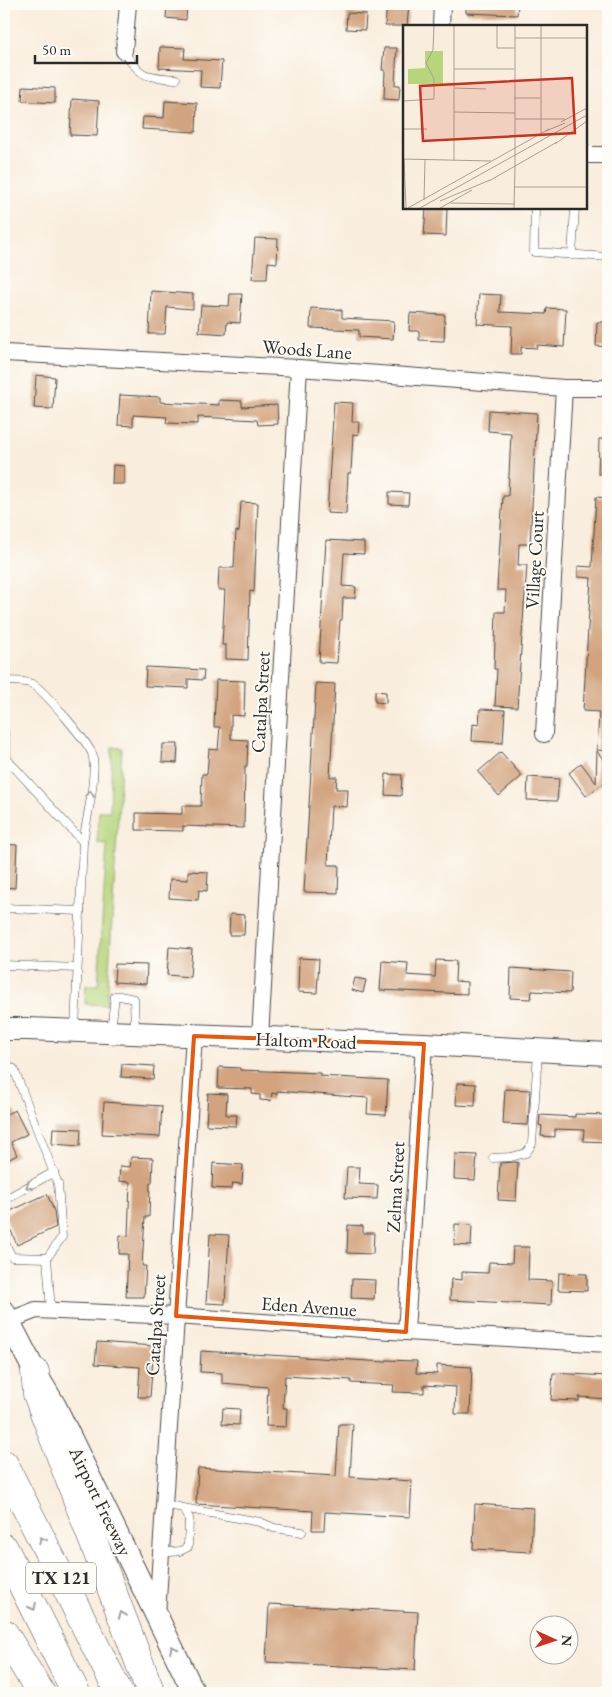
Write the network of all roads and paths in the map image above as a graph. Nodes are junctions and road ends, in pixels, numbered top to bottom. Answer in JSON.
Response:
{"nodes":[{"id":1,"x":128,"y":4,"type":"edge"},
{"id":2,"x":442,"y":4,"type":"edge"},
{"id":3,"x":441,"y":25,"type":"edge"},
{"id":4,"x":124,"y":51,"type":"joint"},
{"id":5,"x":176,"y":78,"type":"dead end"},
{"id":6,"x":587,"y":155,"type":"edge"},
{"id":7,"x":608,"y":155,"type":"edge"},
{"id":8,"x":535,"y":209,"type":"edge"},
{"id":9,"x":575,"y":209,"type":"edge"},
{"id":10,"x":572,"y":256,"type":"junction"},
{"id":11,"x":608,"y":257,"type":"edge"},
{"id":12,"x":4,"y":353,"type":"edge"},
{"id":13,"x":299,"y":368,"type":"junction"},
{"id":14,"x":564,"y":388,"type":"junction"},
{"id":15,"x":608,"y":388,"type":"edge"},
{"id":16,"x":4,"y":682,"type":"edge"},
{"id":17,"x":4,"y":732,"type":"edge"},
{"id":18,"x":544,"y":734,"type":"dead end"},
{"id":19,"x":5,"y":758,"type":"edge"},
{"id":20,"x":83,"y":842,"type":"junction"},
{"id":21,"x":4,"y":908,"type":"edge"},
{"id":22,"x":80,"y":911,"type":"junction"},
{"id":23,"x":4,"y":965,"type":"edge"},
{"id":24,"x":77,"y":968,"type":"junction"},
{"id":25,"x":4,"y":1029,"type":"edge"},
{"id":26,"x":75,"y":1031,"type":"junction"},
{"id":27,"x":111,"y":1032,"type":"junction"},
{"id":28,"x":135,"y":1033,"type":"junction"},
{"id":29,"x":194,"y":1036,"type":"junction"},
{"id":30,"x":260,"y":1038,"type":"junction"},
{"id":31,"x":424,"y":1044,"type":"junction"},
{"id":32,"x":538,"y":1050,"type":"junction"},
{"id":33,"x":608,"y":1054,"type":"edge"},
{"id":34,"x":4,"y":1066,"type":"edge"},
{"id":35,"x":492,"y":1158,"type":"dead end"},
{"id":36,"x":54,"y":1172,"type":"junction"},
{"id":37,"x":4,"y":1200,"type":"edge"},
{"id":38,"x":4,"y":1241,"type":"edge"},
{"id":39,"x":47,"y":1258,"type":"junction"},
{"id":40,"x":51,"y":1311,"type":"junction"},
{"id":41,"x":6,"y":1316,"type":"edge"},
{"id":42,"x":176,"y":1316,"type":"junction"},
{"id":43,"x":406,"y":1332,"type":"junction"},
{"id":44,"x":608,"y":1344,"type":"edge"},
{"id":45,"x":35,"y":1372,"type":"junction"},
{"id":46,"x":4,"y":1464,"type":"edge"},
{"id":47,"x":164,"y":1504,"type":"junction"},
{"id":48,"x":183,"y":1508,"type":"junction"},
{"id":49,"x":302,"y":1532,"type":"dead end"},
{"id":50,"x":4,"y":1548,"type":"edge"},
{"id":51,"x":161,"y":1553,"type":"junction"},
{"id":52,"x":157,"y":1616,"type":"junction"},
{"id":53,"x":4,"y":1633,"type":"edge"},
{"id":54,"x":41,"y":1693,"type":"edge"},
{"id":55,"x":76,"y":1693,"type":"edge"},
{"id":56,"x":118,"y":1693,"type":"edge"},
{"id":57,"x":151,"y":1693,"type":"edge"},
{"id":58,"x":194,"y":1693,"type":"edge"}],
"edges":[{"from":1,"to":4,"type":"street"},
{"from":2,"to":3,"type":"street"},
{"from":4,"to":5,"type":"lane"},
{"from":6,"to":7,"type":"street"},
{"from":8,"to":10,"type":"lane"},
{"from":9,"to":10,"type":"lane"},
{"from":10,"to":11,"type":"lane"},
{"from":12,"to":13,"type":"street","name":"Woods Lane"},
{"from":13,"to":14,"type":"street","name":"Woods Lane"},
{"from":13,"to":30,"type":"street","name":"Catalpa Street"},
{"from":14,"to":15,"type":"street","name":"Woods Lane"},
{"from":14,"to":18,"type":"street","name":"Village Court"},
{"from":20,"to":16,"type":"lane","one_way":true},
{"from":17,"to":19,"type":"lane"},
{"from":19,"to":20,"type":"lane"},
{"from":20,"to":22,"type":"lane"},
{"from":21,"to":22,"type":"lane"},
{"from":22,"to":24,"type":"lane"},
{"from":23,"to":24,"type":"lane"},
{"from":24,"to":26,"type":"lane"},
{"from":25,"to":26,"type":"main road","name":"Haltom Road"},
{"from":26,"to":27,"type":"main road","name":"Haltom Road"},
{"from":27,"to":28,"type":"main road","name":"Haltom Road"},
{"from":27,"to":28,"type":"lane"},
{"from":28,"to":29,"type":"main road","name":"Haltom Road"},
{"from":29,"to":30,"type":"main road","name":"Haltom Road"},
{"from":29,"to":42,"type":"street","name":"Catalpa Street"},
{"from":30,"to":31,"type":"main road","name":"Haltom Road"},
{"from":31,"to":32,"type":"main road","name":"Haltom Road"},
{"from":31,"to":43,"type":"street","name":"Zelma Street"},
{"from":32,"to":33,"type":"main road","name":"Haltom Road"},
{"from":32,"to":35,"type":"lane"},
{"from":34,"to":36,"type":"lane"},
{"from":36,"to":37,"type":"lane","one_way":true},
{"from":36,"to":39,"type":"lane"},
{"from":38,"to":39,"type":"lane"},
{"from":39,"to":40,"type":"lane"},
{"from":40,"to":41,"type":"street","name":"Eden Avenue"},
{"from":40,"to":42,"type":"street","name":"Eden Avenue"},
{"from":41,"to":45,"type":"main road","name":"Airport Freeway"},
{"from":42,"to":43,"type":"street","name":"Eden Avenue"},
{"from":42,"to":47,"type":"street","name":"Catalpa Street"},
{"from":43,"to":44,"type":"street","name":"Eden Avenue"},
{"from":45,"to":52,"type":"main road","name":"Airport Freeway"},
{"from":57,"to":45,"type":"highway","one_way":true},
{"from":56,"to":46,"type":"highway","number":"TX 121","one_way":true},
{"from":47,"to":48,"type":"lane"},
{"from":47,"to":51,"type":"street","name":"Catalpa Street"},
{"from":48,"to":49,"type":"lane"},
{"from":48,"to":51,"type":"lane"},
{"from":50,"to":55,"type":"highway","number":"TX 121","one_way":true},
{"from":51,"to":52,"type":"street","name":"Catalpa Street"},
{"from":58,"to":52,"type":"main road","name":"Airport Freeway","one_way":true},
{"from":53,"to":54,"type":"highway"}]}
